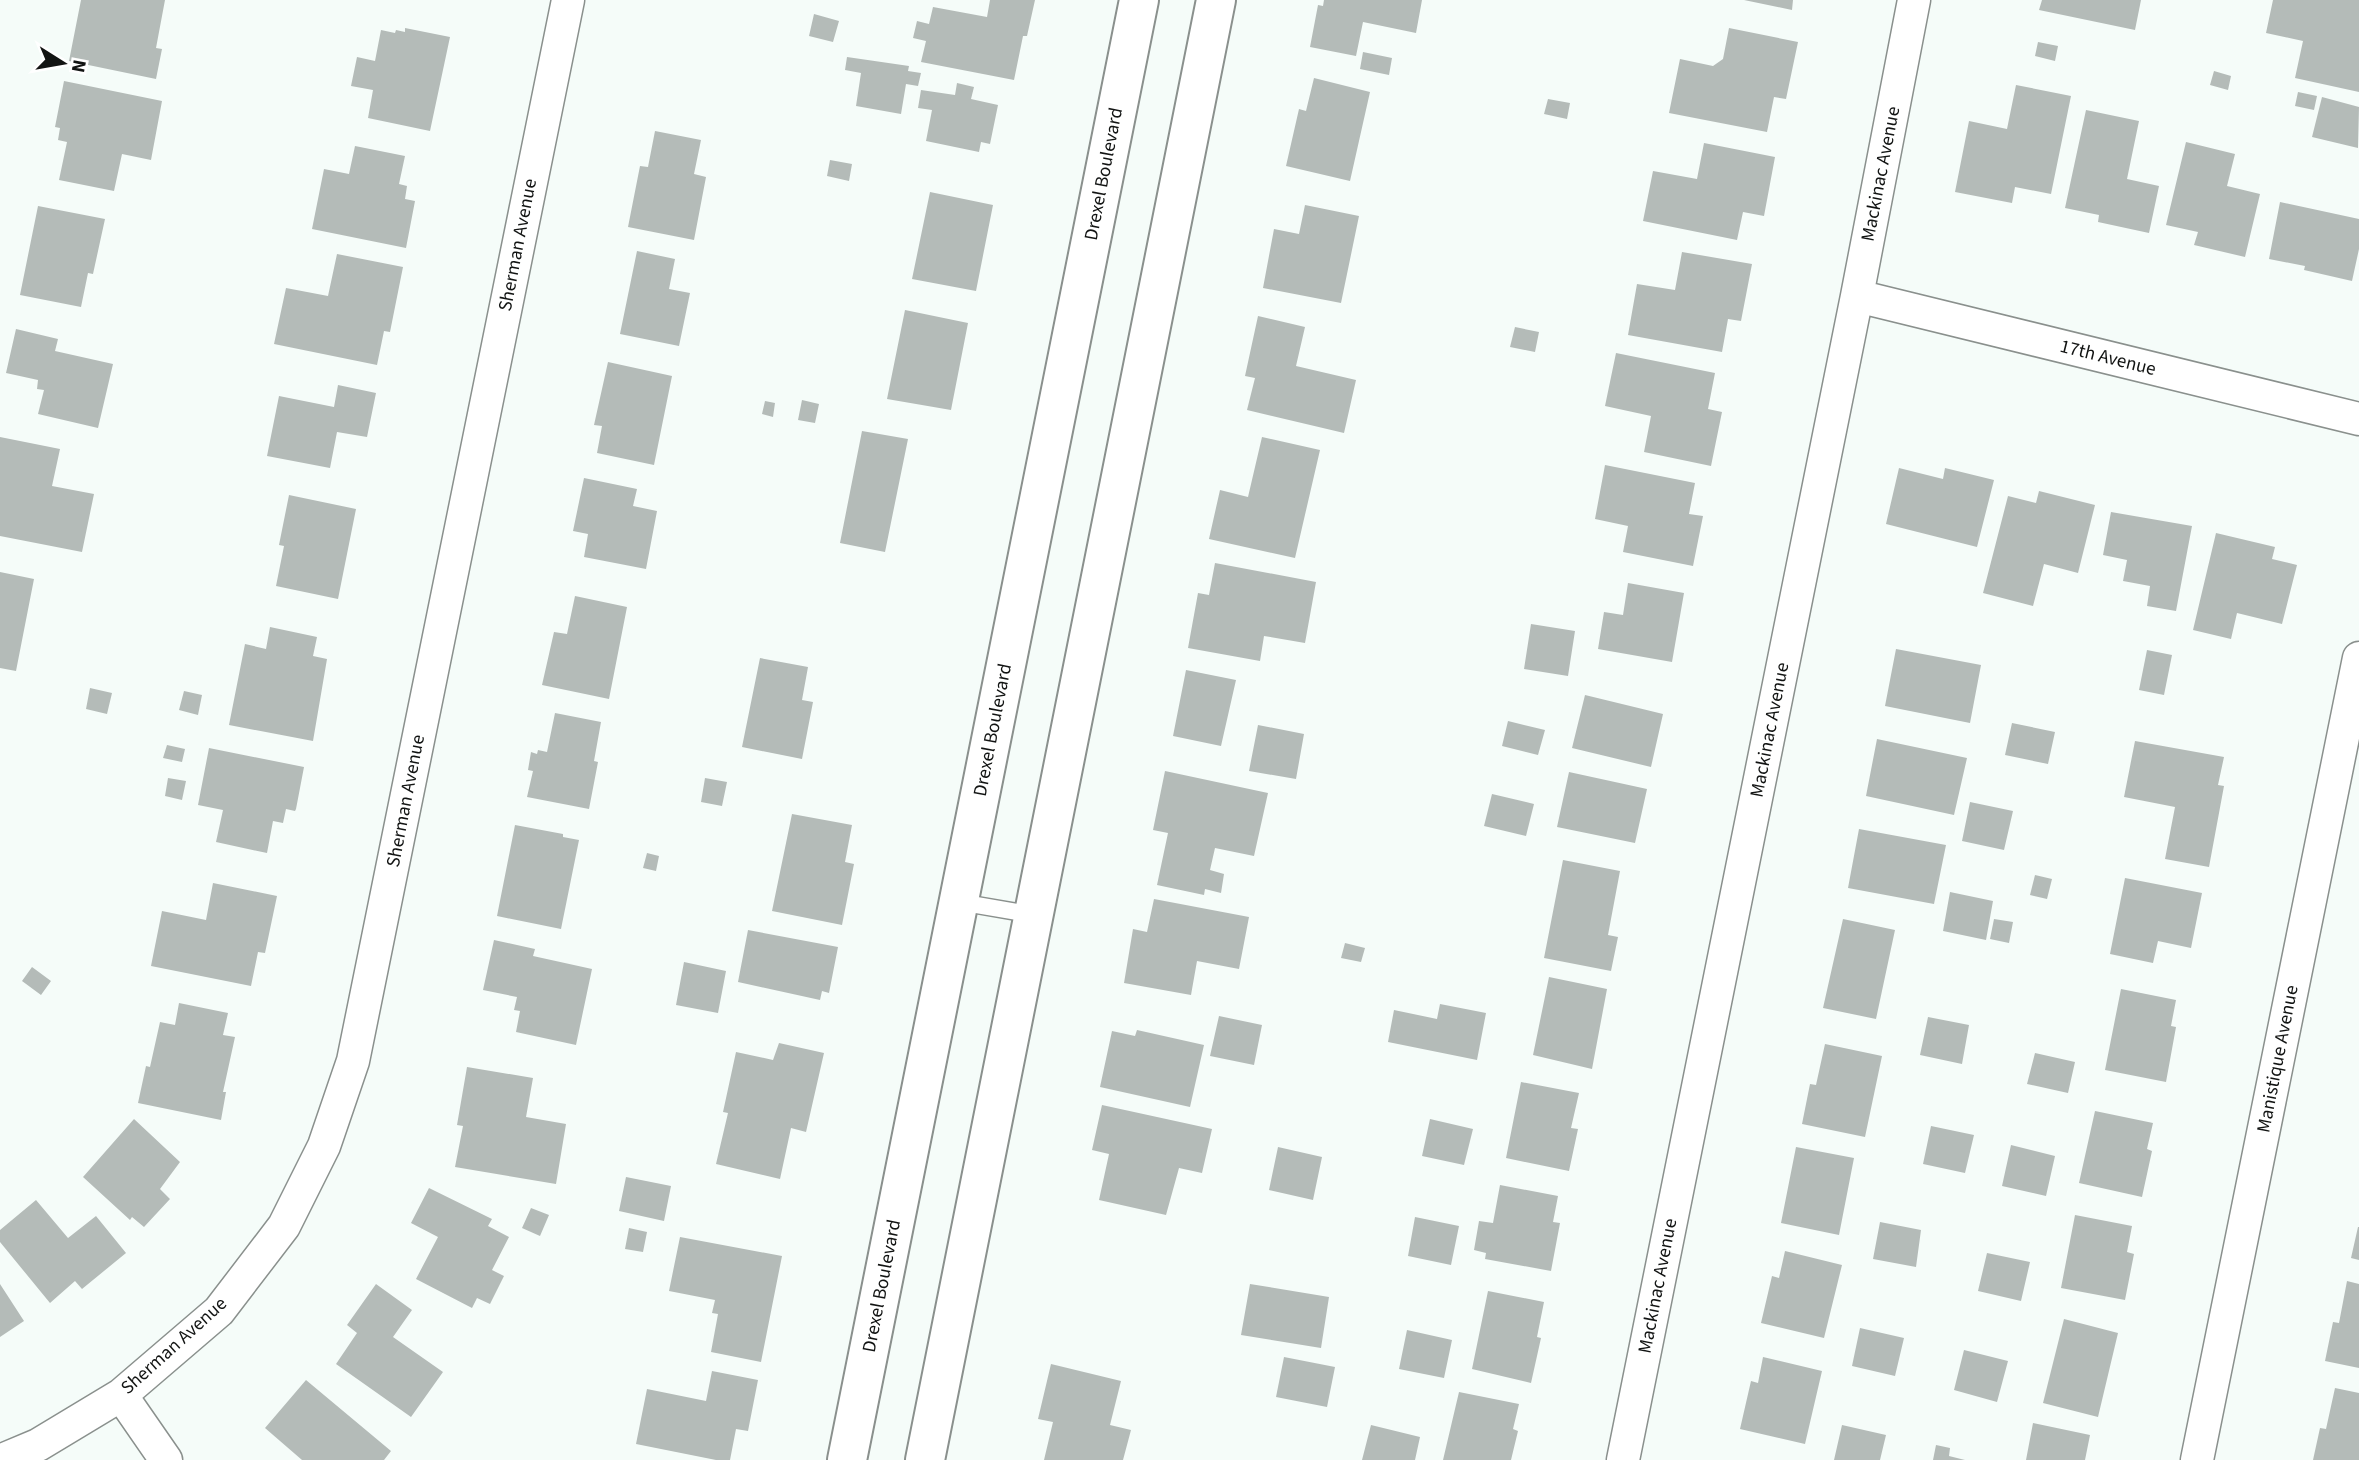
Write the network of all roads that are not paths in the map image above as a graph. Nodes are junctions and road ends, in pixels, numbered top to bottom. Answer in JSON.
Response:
{"nodes":[{"id":1,"x":568,"y":0,"type":"edge"},
{"id":2,"x":1139,"y":0,"type":"edge"},
{"id":3,"x":1216,"y":0,"type":"edge"},
{"id":4,"x":1914,"y":0,"type":"edge"},
{"id":5,"x":1857,"y":296,"type":"junction"},
{"id":6,"x":2359,"y":419,"type":"edge"},
{"id":7,"x":2359,"y":658,"type":"edge"},
{"id":8,"x":959,"y":902,"type":"junction"},
{"id":9,"x":1034,"y":915,"type":"junction"},
{"id":10,"x":121,"y":1395,"type":"junction"},
{"id":11,"x":2,"y":1460,"type":"edge"},
{"id":12,"x":166,"y":1460,"type":"edge"},
{"id":13,"x":848,"y":1460,"type":"edge"},
{"id":14,"x":925,"y":1460,"type":"edge"},
{"id":15,"x":1623,"y":1460,"type":"edge"},
{"id":16,"x":2197,"y":1460,"type":"edge"}],
"edges":[{"from":1,"to":10,"type":"street","name":"Sherman Avenue"},
{"from":2,"to":8,"type":"street","name":"Drexel Boulevard"},
{"from":3,"to":9,"type":"street"},
{"from":4,"to":5,"type":"street","name":"Mackinac Avenue"},
{"from":5,"to":6,"type":"street","name":"17th Avenue"},
{"from":5,"to":15,"type":"street","name":"Mackinac Avenue"},
{"from":7,"to":16,"type":"street","name":"Manistique Avenue"},
{"from":8,"to":9,"type":"lane"},
{"from":8,"to":13,"type":"street","name":"Drexel Boulevard"},
{"from":9,"to":14,"type":"street"},
{"from":10,"to":11,"type":"street","name":"Sherman Avenue"},
{"from":10,"to":12,"type":"street"}]}
